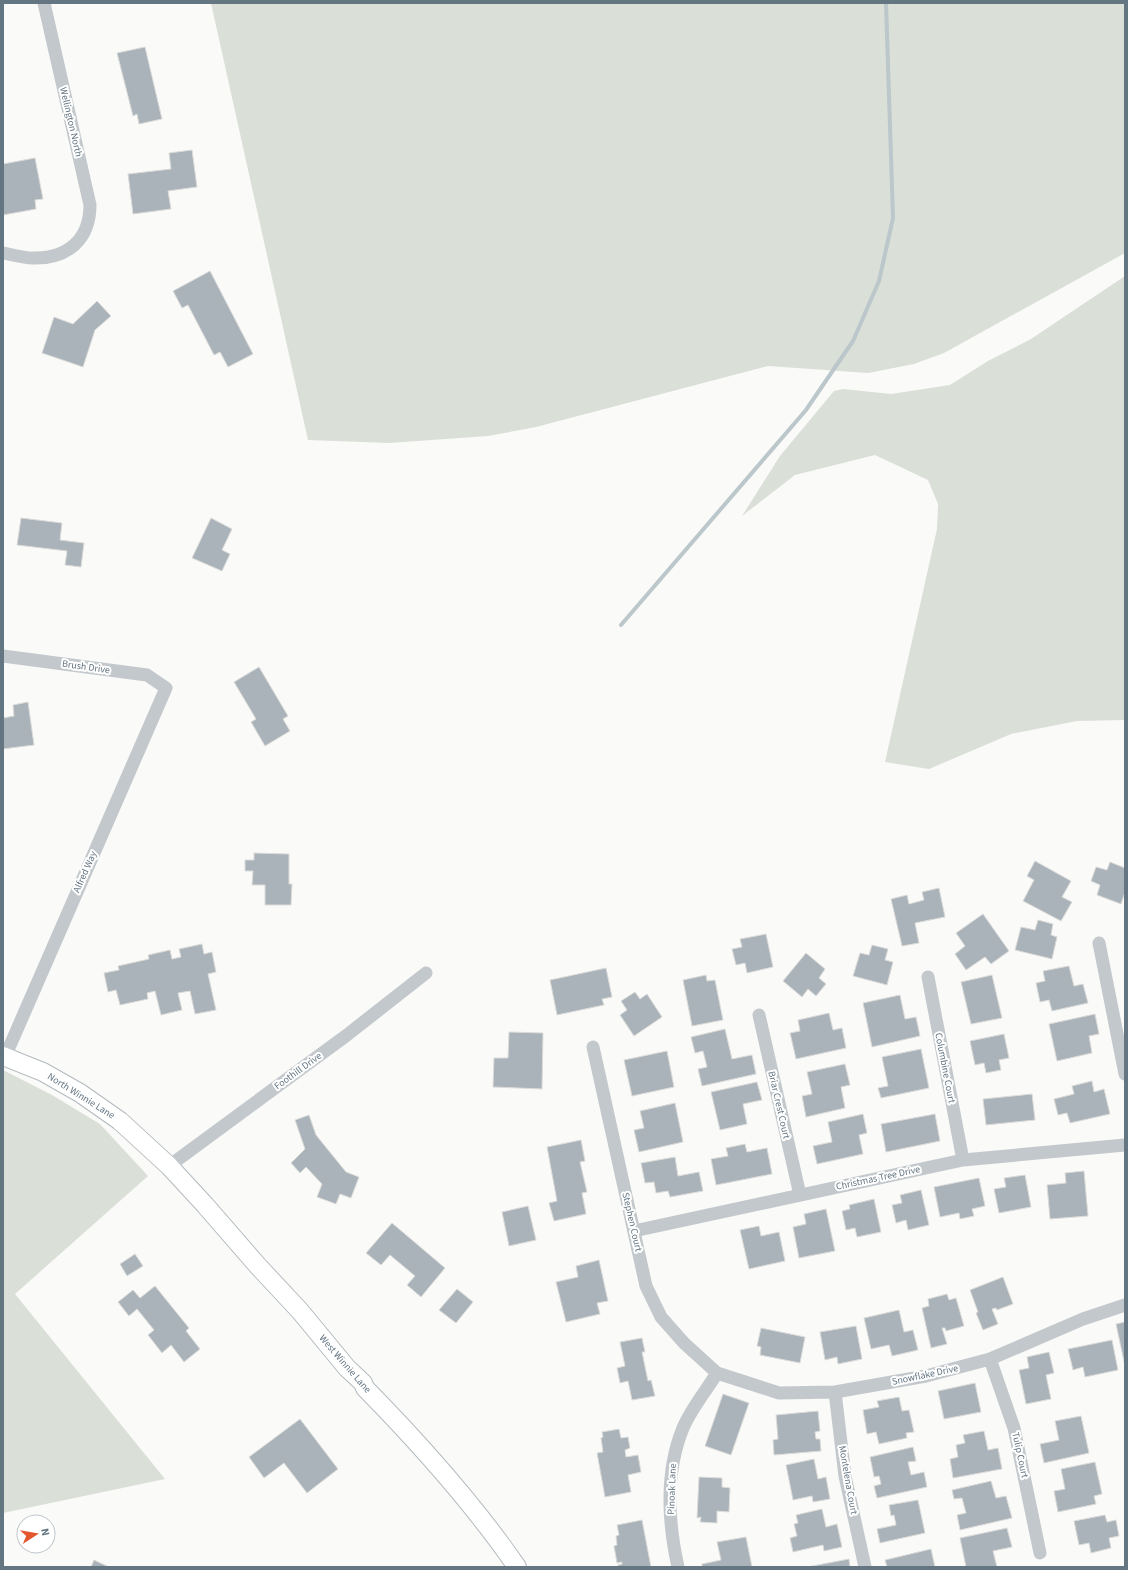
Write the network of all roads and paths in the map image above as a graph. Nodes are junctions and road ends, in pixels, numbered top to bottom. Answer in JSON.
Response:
{"nodes":[{"id":1,"x":44,"y":3,"type":"edge"},
{"id":2,"x":3,"y":253,"type":"edge"},
{"id":3,"x":3,"y":656,"type":"edge"},
{"id":4,"x":166,"y":688,"type":"joint"},
{"id":5,"x":1099,"y":943,"type":"dead end"},
{"id":6,"x":426,"y":973,"type":"dead end"},
{"id":7,"x":928,"y":977,"type":"dead end"},
{"id":8,"x":759,"y":1015,"type":"dead end"},
{"id":9,"x":592,"y":1047,"type":"dead end"},
{"id":10,"x":4,"y":1056,"type":"edge"},
{"id":11,"x":1125,"y":1074,"type":"edge"},
{"id":12,"x":1125,"y":1145,"type":"edge"},
{"id":13,"x":963,"y":1160,"type":"junction"},
{"id":14,"x":169,"y":1166,"type":"junction"},
{"id":15,"x":800,"y":1195,"type":"junction"},
{"id":16,"x":634,"y":1231,"type":"junction"},
{"id":17,"x":1125,"y":1305,"type":"edge"},
{"id":18,"x":990,"y":1359,"type":"junction"},
{"id":19,"x":717,"y":1374,"type":"junction"},
{"id":20,"x":835,"y":1392,"type":"junction"},
{"id":21,"x":1040,"y":1553,"type":"dead end"},
{"id":22,"x":517,"y":1567,"type":"edge"},
{"id":23,"x":678,"y":1567,"type":"edge"},
{"id":24,"x":865,"y":1567,"type":"edge"}],
"edges":[{"from":1,"to":2,"type":"street","name":"Wellington North"},
{"from":3,"to":4,"type":"street","name":"Brush Drive"},
{"from":4,"to":10,"type":"street","name":"Alfred Way"},
{"from":5,"to":11,"type":"street"},
{"from":6,"to":14,"type":"street","name":"Foothill Drive"},
{"from":7,"to":13,"type":"street","name":"Columbine Court"},
{"from":8,"to":15,"type":"street","name":"Briar Crest Court"},
{"from":9,"to":16,"type":"street","name":"Stephen Court"},
{"from":10,"to":14,"type":"street","name":"North Winnie Lane"},
{"from":12,"to":13,"type":"street","name":"Christmas Tree Drive"},
{"from":13,"to":15,"type":"street","name":"Christmas Tree Drive"},
{"from":14,"to":22,"type":"street","name":"West Winnie Lane"},
{"from":15,"to":16,"type":"street","name":"Christmas Tree Drive"},
{"from":16,"to":19,"type":"street","name":"Stephen Court"},
{"from":17,"to":18,"type":"street","name":"Snowflake Drive"},
{"from":18,"to":20,"type":"street","name":"Snowflake Drive"},
{"from":18,"to":21,"type":"street","name":"Tulip Court"},
{"from":19,"to":20,"type":"street","name":"Snowflake Drive"},
{"from":19,"to":23,"type":"street","name":"Pinoak Lane"},
{"from":20,"to":24,"type":"street","name":"Montelena Court"}]}
